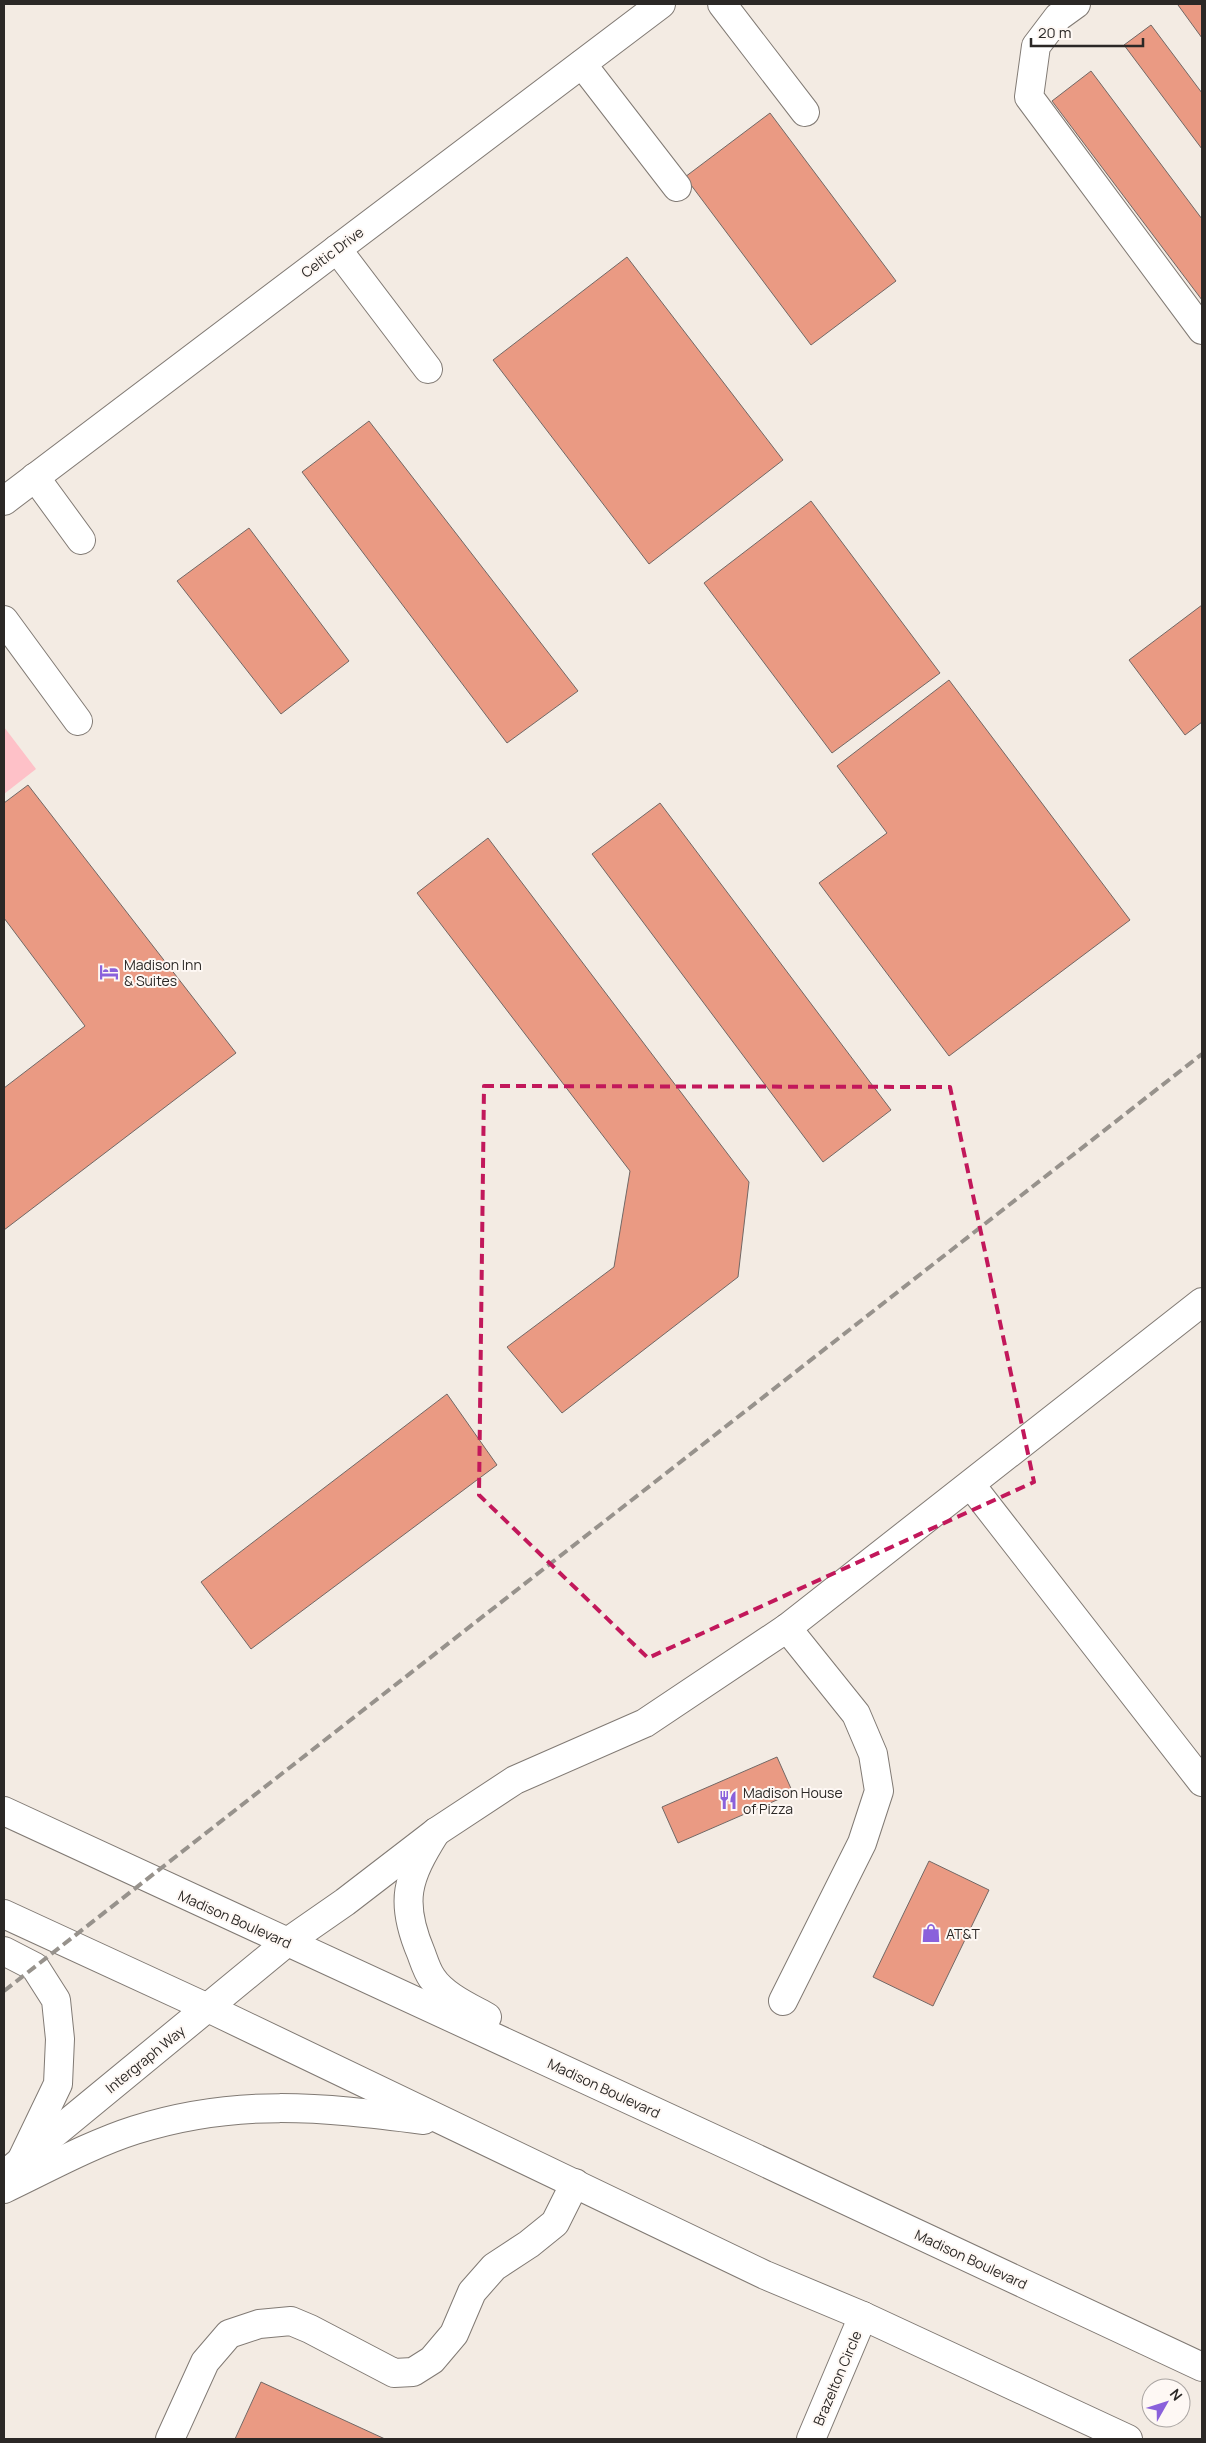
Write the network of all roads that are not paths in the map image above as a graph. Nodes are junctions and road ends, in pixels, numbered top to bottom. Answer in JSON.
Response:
{"nodes":[{"id":1,"x":661,"y":4,"type":"edge"},
{"id":2,"x":722,"y":4,"type":"edge"},
{"id":3,"x":1061,"y":8,"type":"edge"},
{"id":4,"x":582,"y":64,"type":"junction"},
{"id":5,"x":805,"y":112,"type":"dead end"},
{"id":6,"x":677,"y":187,"type":"dead end"},
{"id":7,"x":337,"y":249,"type":"junction"},
{"id":8,"x":1202,"y":330,"type":"edge"},
{"id":9,"x":428,"y":369,"type":"dead end"},
{"id":10,"x":35,"y":477,"type":"junction"},
{"id":11,"x":4,"y":501,"type":"edge"},
{"id":12,"x":81,"y":540,"type":"dead end"},
{"id":13,"x":4,"y":620,"type":"edge"},
{"id":14,"x":78,"y":721,"type":"dead end"},
{"id":15,"x":1202,"y":1302,"type":"edge"},
{"id":16,"x":971,"y":1485,"type":"junction"},
{"id":17,"x":787,"y":1628,"type":"junction"},
{"id":18,"x":1202,"y":1782,"type":"edge"},
{"id":19,"x":4,"y":1811,"type":"edge"},
{"id":20,"x":436,"y":1832,"type":"junction"},
{"id":21,"x":4,"y":1914,"type":"edge"},
{"id":22,"x":286,"y":1943,"type":"junction"},
{"id":23,"x":4,"y":1951,"type":"edge"},
{"id":24,"x":782,"y":2001,"type":"dead end"},
{"id":25,"x":208,"y":2008,"type":"junction"},
{"id":26,"x":447,"y":2123,"type":"junction"},
{"id":27,"x":749,"y":2155,"type":"junction"},
{"id":28,"x":13,"y":2168,"type":"edge"},
{"id":29,"x":575,"y":2183,"type":"junction"},
{"id":30,"x":4,"y":2189,"type":"edge"},
{"id":31,"x":863,"y":2316,"type":"junction"},
{"id":32,"x":1202,"y":2367,"type":"edge"},
{"id":33,"x":170,"y":2439,"type":"edge"},
{"id":34,"x":811,"y":2439,"type":"edge"},
{"id":35,"x":1128,"y":2439,"type":"edge"}],
"edges":[{"from":1,"to":4,"type":"main road","name":"Celtic Drive"},
{"from":2,"to":5,"type":"main road"},
{"from":3,"to":8,"type":"main road"},
{"from":4,"to":6,"type":"main road"},
{"from":4,"to":7,"type":"main road","name":"Celtic Drive"},
{"from":7,"to":9,"type":"main road"},
{"from":7,"to":10,"type":"main road","name":"Celtic Drive"},
{"from":10,"to":11,"type":"main road","name":"Celtic Drive"},
{"from":10,"to":12,"type":"main road"},
{"from":13,"to":14,"type":"main road"},
{"from":15,"to":16,"type":"main road","name":"Intergraph Way"},
{"from":16,"to":17,"type":"main road","name":"Intergraph Way"},
{"from":16,"to":18,"type":"main road"},
{"from":17,"to":20,"type":"main road","name":"Intergraph Way"},
{"from":17,"to":24,"type":"main road"},
{"from":19,"to":22,"type":"main road","name":"Madison Boulevard"},
{"from":20,"to":22,"type":"main road","name":"Intergraph Way"},
{"from":20,"to":27,"type":"main road"},
{"from":21,"to":25,"type":"main road"},
{"from":22,"to":25,"type":"main road","name":"Intergraph Way"},
{"from":22,"to":27,"type":"main road","name":"Madison Boulevard"},
{"from":23,"to":28,"type":"main road"},
{"from":25,"to":26,"type":"main road"},
{"from":25,"to":28,"type":"main road","name":"Intergraph Way"},
{"from":26,"to":29,"type":"main road"},
{"from":26,"to":30,"type":"main road"},
{"from":27,"to":32,"type":"main road","name":"Madison Boulevard"},
{"from":29,"to":31,"type":"main road"},
{"from":29,"to":33,"type":"main road"},
{"from":31,"to":34,"type":"main road","name":"Brazelton Circle"},
{"from":31,"to":35,"type":"main road"}]}
